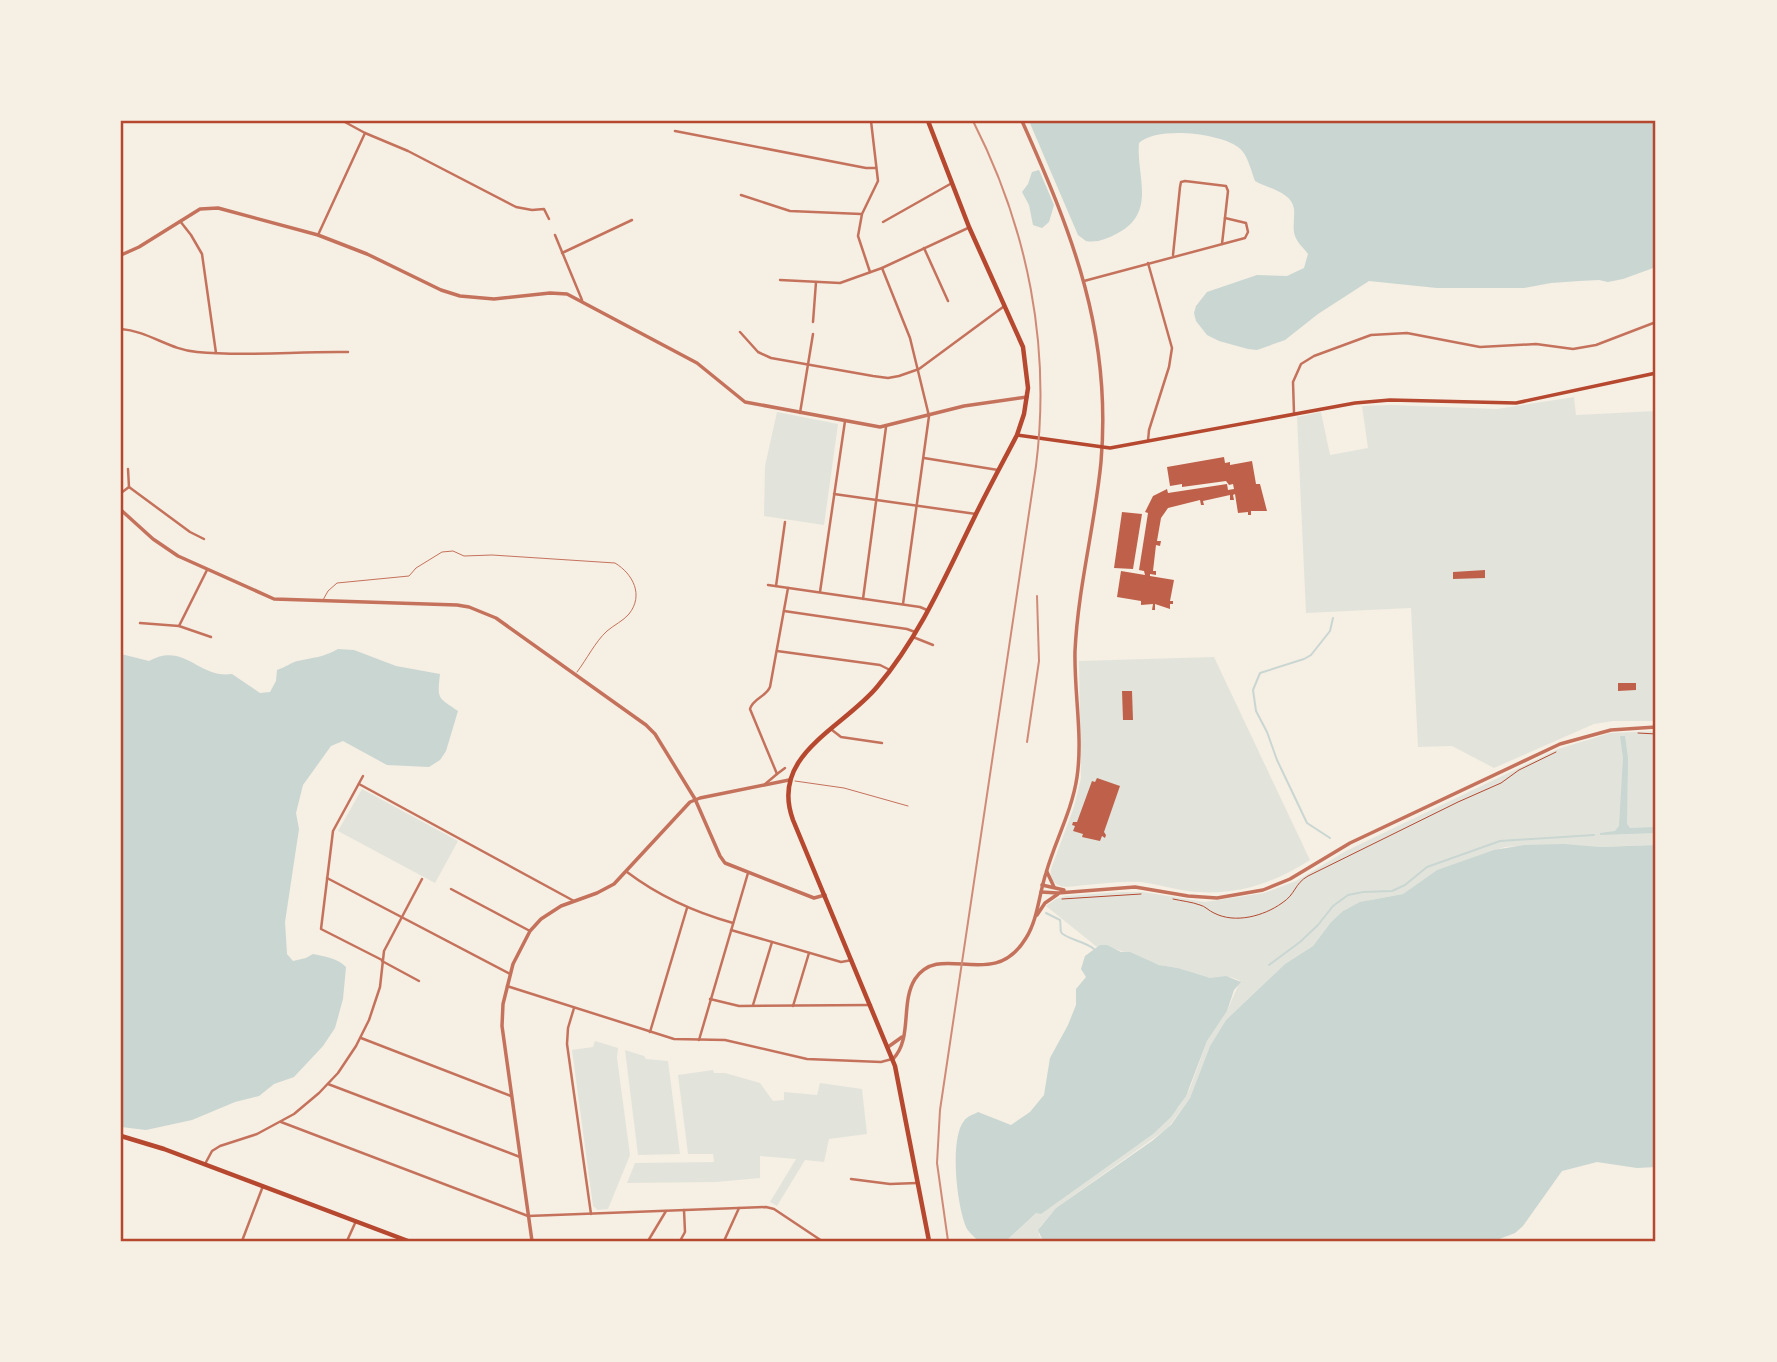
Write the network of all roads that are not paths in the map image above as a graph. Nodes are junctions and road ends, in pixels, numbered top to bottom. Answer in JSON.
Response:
{"nodes":[{"id":1,"x":343,"y":121,"type":"edge"},
{"id":2,"x":872,"y":121,"type":"edge"},
{"id":3,"x":928,"y":121,"type":"edge"},
{"id":4,"x":1022,"y":121,"type":"edge"},
{"id":5,"x":676,"y":131,"type":"dead end"},
{"id":6,"x":365,"y":133,"type":"junction"},
{"id":7,"x":876,"y":167,"type":"junction"},
{"id":8,"x":952,"y":183,"type":"junction"},
{"id":9,"x":741,"y":195,"type":"dead end"},
{"id":10,"x":862,"y":214,"type":"junction"},
{"id":11,"x":1225,"y":218,"type":"junction"},
{"id":12,"x":549,"y":219,"type":"dead end"},
{"id":13,"x":632,"y":220,"type":"dead end"},
{"id":14,"x":180,"y":221,"type":"junction"},
{"id":15,"x":883,"y":222,"type":"dead end"},
{"id":16,"x":970,"y":227,"type":"junction"},
{"id":17,"x":318,"y":235,"type":"junction"},
{"id":18,"x":555,"y":236,"type":"dead end"},
{"id":19,"x":1223,"y":244,"type":"junction"},
{"id":20,"x":924,"y":248,"type":"junction"},
{"id":21,"x":562,"y":253,"type":"junction"},
{"id":22,"x":121,"y":255,"type":"edge"},
{"id":23,"x":1174,"y":255,"type":"junction"},
{"id":24,"x":1148,"y":263,"type":"junction"},
{"id":25,"x":882,"y":268,"type":"junction"},
{"id":26,"x":870,"y":272,"type":"junction"},
{"id":27,"x":780,"y":280,"type":"dead end"},
{"id":28,"x":1084,"y":281,"type":"junction"},
{"id":29,"x":816,"y":282,"type":"junction"},
{"id":30,"x":582,"y":300,"type":"junction"},
{"id":31,"x":948,"y":301,"type":"dead end"},
{"id":32,"x":1005,"y":306,"type":"junction"},
{"id":33,"x":813,"y":322,"type":"dead end"},
{"id":34,"x":1656,"y":322,"type":"edge"},
{"id":35,"x":121,"y":329,"type":"edge"},
{"id":36,"x":740,"y":332,"type":"dead end"},
{"id":37,"x":813,"y":334,"type":"dead end"},
{"id":38,"x":348,"y":352,"type":"dead end"},
{"id":39,"x":216,"y":353,"type":"junction"},
{"id":40,"x":808,"y":365,"type":"junction"},
{"id":41,"x":919,"y":369,"type":"junction"},
{"id":42,"x":1656,"y":373,"type":"edge"},
{"id":43,"x":1027,"y":397,"type":"junction"},
{"id":44,"x":800,"y":413,"type":"junction"},
{"id":45,"x":1294,"y":413,"type":"junction"},
{"id":46,"x":929,"y":416,"type":"junction"},
{"id":47,"x":845,"y":421,"type":"junction"},
{"id":48,"x":886,"y":427,"type":"junction"},
{"id":49,"x":1017,"y":435,"type":"junction"},
{"id":50,"x":1148,"y":441,"type":"junction"},
{"id":51,"x":1102,"y":448,"type":"junction"},
{"id":52,"x":924,"y":458,"type":"junction"},
{"id":53,"x":128,"y":468,"type":"dead end"},
{"id":54,"x":998,"y":470,"type":"junction"},
{"id":55,"x":129,"y":487,"type":"junction"},
{"id":56,"x":121,"y":493,"type":"edge"},
{"id":57,"x":834,"y":494,"type":"junction"},
{"id":58,"x":877,"y":500,"type":"junction"},
{"id":59,"x":917,"y":505,"type":"junction"},
{"id":60,"x":122,"y":513,"type":"edge"},
{"id":61,"x":976,"y":514,"type":"junction"},
{"id":62,"x":785,"y":522,"type":"dead end"},
{"id":63,"x":204,"y":539,"type":"dead end"},
{"id":64,"x":207,"y":570,"type":"junction"},
{"id":65,"x":768,"y":585,"type":"dead end"},
{"id":66,"x":776,"y":586,"type":"junction"},
{"id":67,"x":788,"y":588,"type":"junction"},
{"id":68,"x":820,"y":592,"type":"junction"},
{"id":69,"x":863,"y":599,"type":"junction"},
{"id":70,"x":322,"y":602,"type":"junction"},
{"id":71,"x":902,"y":604,"type":"junction"},
{"id":72,"x":784,"y":611,"type":"junction"},
{"id":73,"x":929,"y":611,"type":"junction"},
{"id":74,"x":140,"y":623,"type":"dead end"},
{"id":75,"x":179,"y":626,"type":"junction"},
{"id":76,"x":914,"y":634,"type":"junction"},
{"id":77,"x":211,"y":637,"type":"dead end"},
{"id":78,"x":933,"y":645,"type":"dead end"},
{"id":79,"x":778,"y":651,"type":"junction"},
{"id":80,"x":890,"y":670,"type":"junction"},
{"id":81,"x":575,"y":675,"type":"junction"},
{"id":82,"x":1656,"y":727,"type":"edge"},
{"id":83,"x":832,"y":730,"type":"junction"},
{"id":84,"x":882,"y":743,"type":"dead end"},
{"id":85,"x":785,"y":768,"type":"dead end"},
{"id":86,"x":777,"y":774,"type":"junction"},
{"id":87,"x":363,"y":776,"type":"dead end"},
{"id":88,"x":789,"y":780,"type":"junction"},
{"id":89,"x":359,"y":784,"type":"junction"},
{"id":90,"x":762,"y":785,"type":"junction"},
{"id":91,"x":695,"y":799,"type":"junction"},
{"id":92,"x":908,"y":806,"type":"dead end"},
{"id":93,"x":1046,"y":870,"type":"junction"},
{"id":94,"x":627,"y":872,"type":"junction"},
{"id":95,"x":748,"y":873,"type":"junction"},
{"id":96,"x":327,"y":878,"type":"junction"},
{"id":97,"x":422,"y":878,"type":"dead end"},
{"id":98,"x":1042,"y":885,"type":"junction"},
{"id":99,"x":451,"y":889,"type":"dead end"},
{"id":100,"x":1059,"y":891,"type":"junction"},
{"id":101,"x":1041,"y":892,"type":"junction"},
{"id":102,"x":825,"y":895,"type":"junction"},
{"id":103,"x":574,"y":901,"type":"junction"},
{"id":104,"x":687,"y":908,"type":"junction"},
{"id":105,"x":401,"y":917,"type":"junction"},
{"id":106,"x":733,"y":923,"type":"junction"},
{"id":107,"x":1033,"y":923,"type":"junction"},
{"id":108,"x":731,"y":930,"type":"junction"},
{"id":109,"x":530,"y":931,"type":"junction"},
{"id":110,"x":772,"y":942,"type":"junction"},
{"id":111,"x":810,"y":953,"type":"junction"},
{"id":112,"x":852,"y":960,"type":"junction"},
{"id":113,"x":382,"y":961,"type":"junction"},
{"id":114,"x":510,"y":974,"type":"junction"},
{"id":115,"x":419,"y":981,"type":"dead end"},
{"id":116,"x":507,"y":986,"type":"junction"},
{"id":117,"x":710,"y":999,"type":"junction"},
{"id":118,"x":870,"y":1005,"type":"junction"},
{"id":119,"x":753,"y":1006,"type":"junction"},
{"id":120,"x":793,"y":1006,"type":"junction"},
{"id":121,"x":575,"y":1008,"type":"junction"},
{"id":122,"x":650,"y":1032,"type":"junction"},
{"id":123,"x":904,"y":1032,"type":"junction"},
{"id":124,"x":361,"y":1038,"type":"junction"},
{"id":125,"x":699,"y":1040,"type":"junction"},
{"id":126,"x":888,"y":1047,"type":"junction"},
{"id":127,"x":893,"y":1059,"type":"junction"},
{"id":128,"x":328,"y":1084,"type":"junction"},
{"id":129,"x":511,"y":1096,"type":"junction"},
{"id":130,"x":281,"y":1122,"type":"junction"},
{"id":131,"x":121,"y":1136,"type":"edge"},
{"id":132,"x":520,"y":1157,"type":"junction"},
{"id":133,"x":205,"y":1164,"type":"junction"},
{"id":134,"x":850,"y":1180,"type":"dead end"},
{"id":135,"x":918,"y":1183,"type":"junction"},
{"id":136,"x":263,"y":1186,"type":"junction"},
{"id":137,"x":739,"y":1208,"type":"junction"},
{"id":138,"x":684,"y":1210,"type":"junction"},
{"id":139,"x":666,"y":1211,"type":"junction"},
{"id":140,"x":591,"y":1214,"type":"junction"},
{"id":141,"x":528,"y":1216,"type":"junction"},
{"id":142,"x":356,"y":1221,"type":"junction"},
{"id":143,"x":242,"y":1241,"type":"edge"},
{"id":144,"x":348,"y":1241,"type":"edge"},
{"id":145,"x":408,"y":1241,"type":"edge"},
{"id":146,"x":532,"y":1241,"type":"edge"},
{"id":147,"x":649,"y":1241,"type":"edge"},
{"id":148,"x":680,"y":1241,"type":"edge"},
{"id":149,"x":724,"y":1241,"type":"edge"},
{"id":150,"x":822,"y":1241,"type":"edge"},
{"id":151,"x":929,"y":1241,"type":"edge"}],
"edges":[{"from":1,"to":6,"type":"street"},
{"from":2,"to":7,"type":"street"},
{"from":3,"to":8,"type":"main road"},
{"from":4,"to":28,"type":"street"},
{"from":5,"to":7,"type":"street"},
{"from":6,"to":12,"type":"street"},
{"from":6,"to":17,"type":"street"},
{"from":7,"to":10,"type":"street"},
{"from":8,"to":15,"type":"street"},
{"from":8,"to":16,"type":"main road"},
{"from":9,"to":10,"type":"street"},
{"from":10,"to":26,"type":"street"},
{"from":11,"to":19,"type":"street"},
{"from":11,"to":19,"type":"street"},
{"from":11,"to":23,"type":"street"},
{"from":13,"to":21,"type":"street"},
{"from":14,"to":17,"type":"street"},
{"from":14,"to":22,"type":"street"},
{"from":14,"to":39,"type":"street"},
{"from":16,"to":20,"type":"street"},
{"from":16,"to":32,"type":"main road"},
{"from":17,"to":30,"type":"street"},
{"from":18,"to":21,"type":"street"},
{"from":19,"to":23,"type":"street"},
{"from":20,"to":25,"type":"street"},
{"from":20,"to":31,"type":"street"},
{"from":21,"to":30,"type":"street"},
{"from":23,"to":24,"type":"street"},
{"from":24,"to":28,"type":"street"},
{"from":24,"to":50,"type":"street"},
{"from":25,"to":26,"type":"street"},
{"from":25,"to":41,"type":"street"},
{"from":26,"to":29,"type":"street"},
{"from":27,"to":29,"type":"street"},
{"from":28,"to":51,"type":"street"},
{"from":29,"to":33,"type":"street"},
{"from":30,"to":44,"type":"street"},
{"from":32,"to":41,"type":"street"},
{"from":32,"to":43,"type":"main road"},
{"from":34,"to":45,"type":"street"},
{"from":35,"to":39,"type":"street"},
{"from":36,"to":40,"type":"street"},
{"from":37,"to":40,"type":"street"},
{"from":38,"to":39,"type":"street"},
{"from":40,"to":41,"type":"street"},
{"from":40,"to":44,"type":"street"},
{"from":41,"to":46,"type":"street"},
{"from":42,"to":45,"type":"main road"},
{"from":43,"to":46,"type":"street"},
{"from":43,"to":49,"type":"main road"},
{"from":44,"to":47,"type":"street"},
{"from":45,"to":50,"type":"main road"},
{"from":46,"to":48,"type":"street"},
{"from":46,"to":52,"type":"street"},
{"from":47,"to":48,"type":"street"},
{"from":47,"to":57,"type":"street"},
{"from":48,"to":58,"type":"street"},
{"from":49,"to":51,"type":"main road"},
{"from":49,"to":54,"type":"main road"},
{"from":50,"to":51,"type":"main road"},
{"from":51,"to":93,"type":"street"},
{"from":52,"to":54,"type":"street"},
{"from":52,"to":59,"type":"street"},
{"from":53,"to":55,"type":"street"},
{"from":54,"to":61,"type":"main road"},
{"from":55,"to":56,"type":"street"},
{"from":55,"to":63,"type":"street"},
{"from":57,"to":58,"type":"street"},
{"from":57,"to":68,"type":"street"},
{"from":58,"to":59,"type":"street"},
{"from":58,"to":69,"type":"street"},
{"from":59,"to":61,"type":"street"},
{"from":59,"to":71,"type":"street"},
{"from":60,"to":64,"type":"street"},
{"from":61,"to":73,"type":"main road"},
{"from":62,"to":66,"type":"street"},
{"from":64,"to":70,"type":"street"},
{"from":64,"to":75,"type":"street"},
{"from":65,"to":66,"type":"street"},
{"from":66,"to":67,"type":"street"},
{"from":67,"to":68,"type":"street"},
{"from":67,"to":72,"type":"street"},
{"from":68,"to":69,"type":"street"},
{"from":69,"to":71,"type":"street"},
{"from":70,"to":81,"type":"street"},
{"from":70,"to":81,"type":"lane"},
{"from":71,"to":73,"type":"street"},
{"from":72,"to":76,"type":"street"},
{"from":72,"to":79,"type":"street"},
{"from":73,"to":76,"type":"main road"},
{"from":74,"to":75,"type":"street"},
{"from":75,"to":77,"type":"street"},
{"from":76,"to":78,"type":"street"},
{"from":76,"to":80,"type":"main road"},
{"from":79,"to":80,"type":"street"},
{"from":79,"to":86,"type":"street"},
{"from":80,"to":83,"type":"main road"},
{"from":81,"to":91,"type":"street"},
{"from":82,"to":100,"type":"street"},
{"from":83,"to":84,"type":"street"},
{"from":83,"to":88,"type":"main road"},
{"from":85,"to":86,"type":"street"},
{"from":86,"to":90,"type":"street"},
{"from":87,"to":89,"type":"street"},
{"from":88,"to":90,"type":"street"},
{"from":88,"to":92,"type":"lane"},
{"from":88,"to":102,"type":"main road"},
{"from":89,"to":96,"type":"street"},
{"from":89,"to":103,"type":"street"},
{"from":90,"to":91,"type":"street"},
{"from":91,"to":94,"type":"street"},
{"from":91,"to":95,"type":"street"},
{"from":93,"to":98,"type":"street"},
{"from":93,"to":100,"type":"street"},
{"from":94,"to":103,"type":"street"},
{"from":94,"to":104,"type":"street"},
{"from":95,"to":102,"type":"street"},
{"from":95,"to":106,"type":"street"},
{"from":96,"to":105,"type":"street"},
{"from":96,"to":113,"type":"street"},
{"from":97,"to":105,"type":"street"},
{"from":98,"to":100,"type":"street"},
{"from":98,"to":101,"type":"street"},
{"from":99,"to":109,"type":"street"},
{"from":100,"to":101,"type":"street"},
{"from":100,"to":107,"type":"street"},
{"from":101,"to":107,"type":"street"},
{"from":102,"to":112,"type":"main road"},
{"from":103,"to":109,"type":"street"},
{"from":104,"to":106,"type":"street"},
{"from":104,"to":122,"type":"street"},
{"from":105,"to":113,"type":"street"},
{"from":105,"to":114,"type":"street"},
{"from":106,"to":108,"type":"street"},
{"from":107,"to":123,"type":"street"},
{"from":108,"to":110,"type":"street"},
{"from":108,"to":117,"type":"street"},
{"from":109,"to":114,"type":"street"},
{"from":110,"to":111,"type":"street"},
{"from":110,"to":119,"type":"street"},
{"from":111,"to":112,"type":"street"},
{"from":111,"to":120,"type":"street"},
{"from":112,"to":118,"type":"main road"},
{"from":113,"to":115,"type":"street"},
{"from":113,"to":124,"type":"street"},
{"from":114,"to":116,"type":"street"},
{"from":116,"to":121,"type":"street"},
{"from":116,"to":129,"type":"street"},
{"from":117,"to":119,"type":"street"},
{"from":117,"to":125,"type":"street"},
{"from":118,"to":120,"type":"street"},
{"from":118,"to":126,"type":"main road"},
{"from":119,"to":120,"type":"street"},
{"from":121,"to":122,"type":"street"},
{"from":121,"to":140,"type":"street"},
{"from":122,"to":125,"type":"street"},
{"from":123,"to":126,"type":"street"},
{"from":123,"to":127,"type":"street"},
{"from":124,"to":128,"type":"street"},
{"from":124,"to":129,"type":"street"},
{"from":125,"to":127,"type":"street"},
{"from":126,"to":127,"type":"main road"},
{"from":127,"to":135,"type":"main road"},
{"from":128,"to":130,"type":"street"},
{"from":128,"to":132,"type":"street"},
{"from":129,"to":132,"type":"street"},
{"from":130,"to":133,"type":"street"},
{"from":130,"to":141,"type":"street"},
{"from":131,"to":133,"type":"main road"},
{"from":132,"to":141,"type":"street"},
{"from":133,"to":136,"type":"main road"},
{"from":134,"to":135,"type":"street"},
{"from":135,"to":151,"type":"main road"},
{"from":136,"to":142,"type":"main road"},
{"from":136,"to":143,"type":"street"},
{"from":137,"to":138,"type":"street"},
{"from":137,"to":149,"type":"street"},
{"from":137,"to":150,"type":"street"},
{"from":138,"to":139,"type":"street"},
{"from":138,"to":148,"type":"street"},
{"from":139,"to":140,"type":"street"},
{"from":139,"to":147,"type":"street"},
{"from":140,"to":141,"type":"street"},
{"from":141,"to":146,"type":"street"},
{"from":142,"to":144,"type":"street"},
{"from":142,"to":145,"type":"main road"}]}
